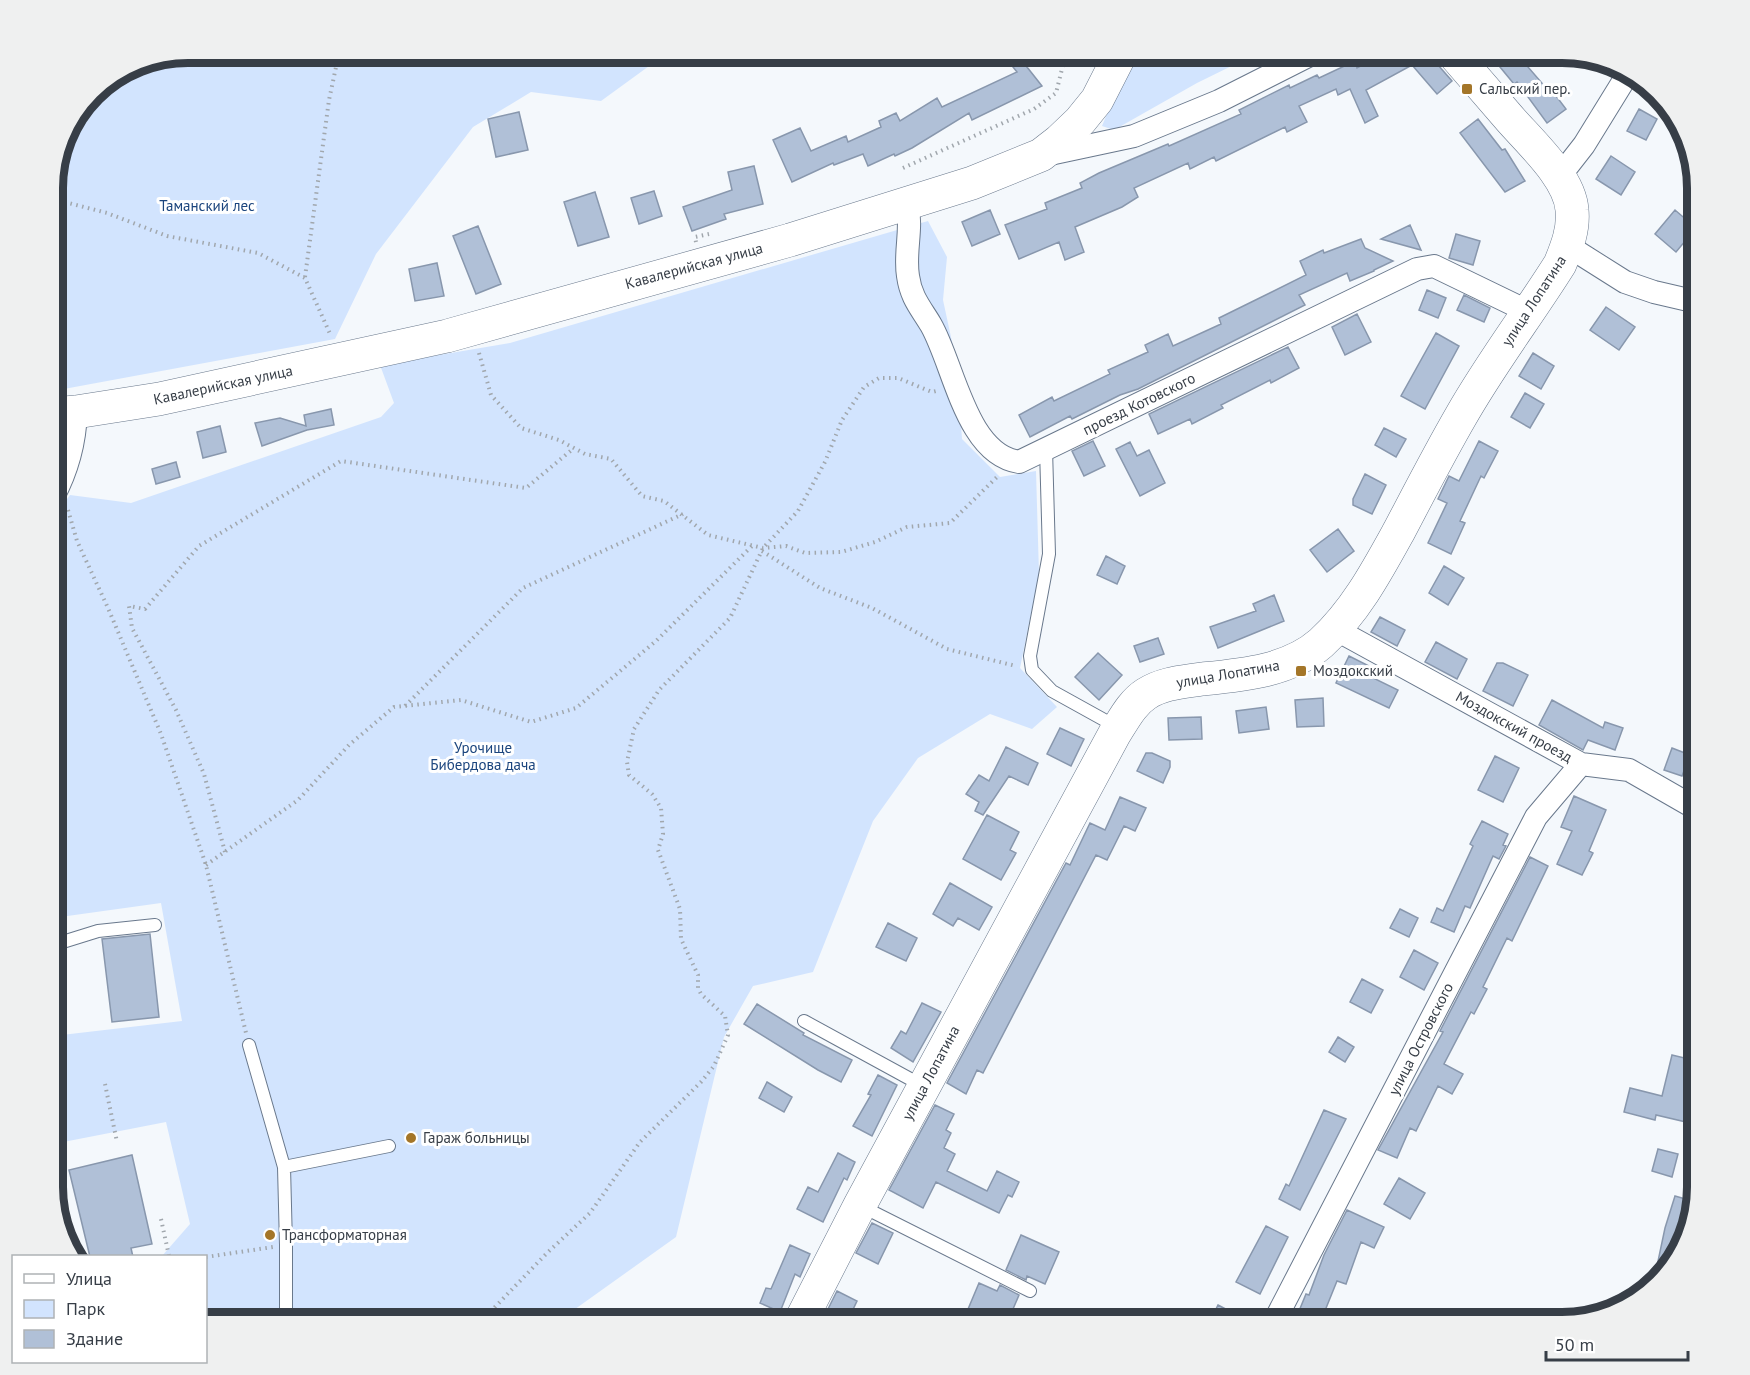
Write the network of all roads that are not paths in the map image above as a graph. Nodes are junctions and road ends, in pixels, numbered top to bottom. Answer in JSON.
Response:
{"nodes":[{"id":1,"x":1115,"y":63,"type":"edge"},
{"id":2,"x":1293,"y":63,"type":"edge"},
{"id":3,"x":1462,"y":63,"type":"edge"},
{"id":4,"x":1624,"y":80,"type":"edge"},
{"id":5,"x":1041,"y":155,"type":"junction"},
{"id":6,"x":1559,"y":177,"type":"junction"},
{"id":7,"x":907,"y":204,"type":"junction"},
{"id":8,"x":1568,"y":246,"type":"junction"},
{"id":9,"x":1687,"y":300,"type":"edge"},
{"id":10,"x":1529,"y":312,"type":"junction"},
{"id":11,"x":64,"y":413,"type":"edge"},
{"id":12,"x":1046,"y":449,"type":"junction"},
{"id":13,"x":63,"y":471,"type":"edge"},
{"id":14,"x":1335,"y":629,"type":"junction"},
{"id":15,"x":1119,"y":728,"type":"junction"},
{"id":16,"x":1581,"y":764,"type":"junction"},
{"id":17,"x":1687,"y":803,"type":"edge"},
{"id":18,"x":155,"y":925,"type":"dead end"},
{"id":19,"x":63,"y":942,"type":"edge"},
{"id":20,"x":804,"y":1021,"type":"dead end"},
{"id":21,"x":249,"y":1045,"type":"road end"},
{"id":22,"x":924,"y":1087,"type":"junction"},
{"id":23,"x":389,"y":1146,"type":"dead end"},
{"id":24,"x":284,"y":1167,"type":"junction"},
{"id":25,"x":860,"y":1205,"type":"junction"},
{"id":26,"x":1030,"y":1291,"type":"dead end"},
{"id":27,"x":286,"y":1312,"type":"edge"},
{"id":28,"x":806,"y":1312,"type":"edge"},
{"id":29,"x":1280,"y":1312,"type":"edge"}],
"edges":[{"from":1,"to":5,"type":"street"},
{"from":2,"to":5,"type":"street","name":"Кавалерийская улица"},
{"from":3,"to":6,"type":"street","name":"улица Лопатина"},
{"from":4,"to":6,"type":"street"},
{"from":5,"to":7,"type":"street","name":"Кавалерийская улица"},
{"from":6,"to":8,"type":"street","name":"улица Лопатина"},
{"from":7,"to":11,"type":"street","name":"Кавалерийская улица"},
{"from":7,"to":12,"type":"street","name":"проезд Котовского"},
{"from":8,"to":9,"type":"street"},
{"from":8,"to":10,"type":"street","name":"улица Лопатина"},
{"from":10,"to":12,"type":"street","name":"проезд Котовского"},
{"from":10,"to":14,"type":"street","name":"улица Лопатина"},
{"from":11,"to":13,"type":"street"},
{"from":12,"to":15,"type":"lane"},
{"from":14,"to":15,"type":"street","name":"улица Лопатина"},
{"from":14,"to":16,"type":"street","name":"Моздокский проезд"},
{"from":15,"to":22,"type":"street","name":"улица Лопатина"},
{"from":16,"to":17,"type":"street","name":"Моздокский проезд"},
{"from":16,"to":29,"type":"street","name":"улица Островского"},
{"from":18,"to":19,"type":"lane"},
{"from":20,"to":22,"type":"lane"},
{"from":21,"to":24,"type":"lane"},
{"from":22,"to":25,"type":"street","name":"улица Лопатина"},
{"from":23,"to":24,"type":"lane"},
{"from":24,"to":27,"type":"lane"},
{"from":25,"to":26,"type":"lane"},
{"from":25,"to":28,"type":"street","name":"улица Лопатина"}]}
